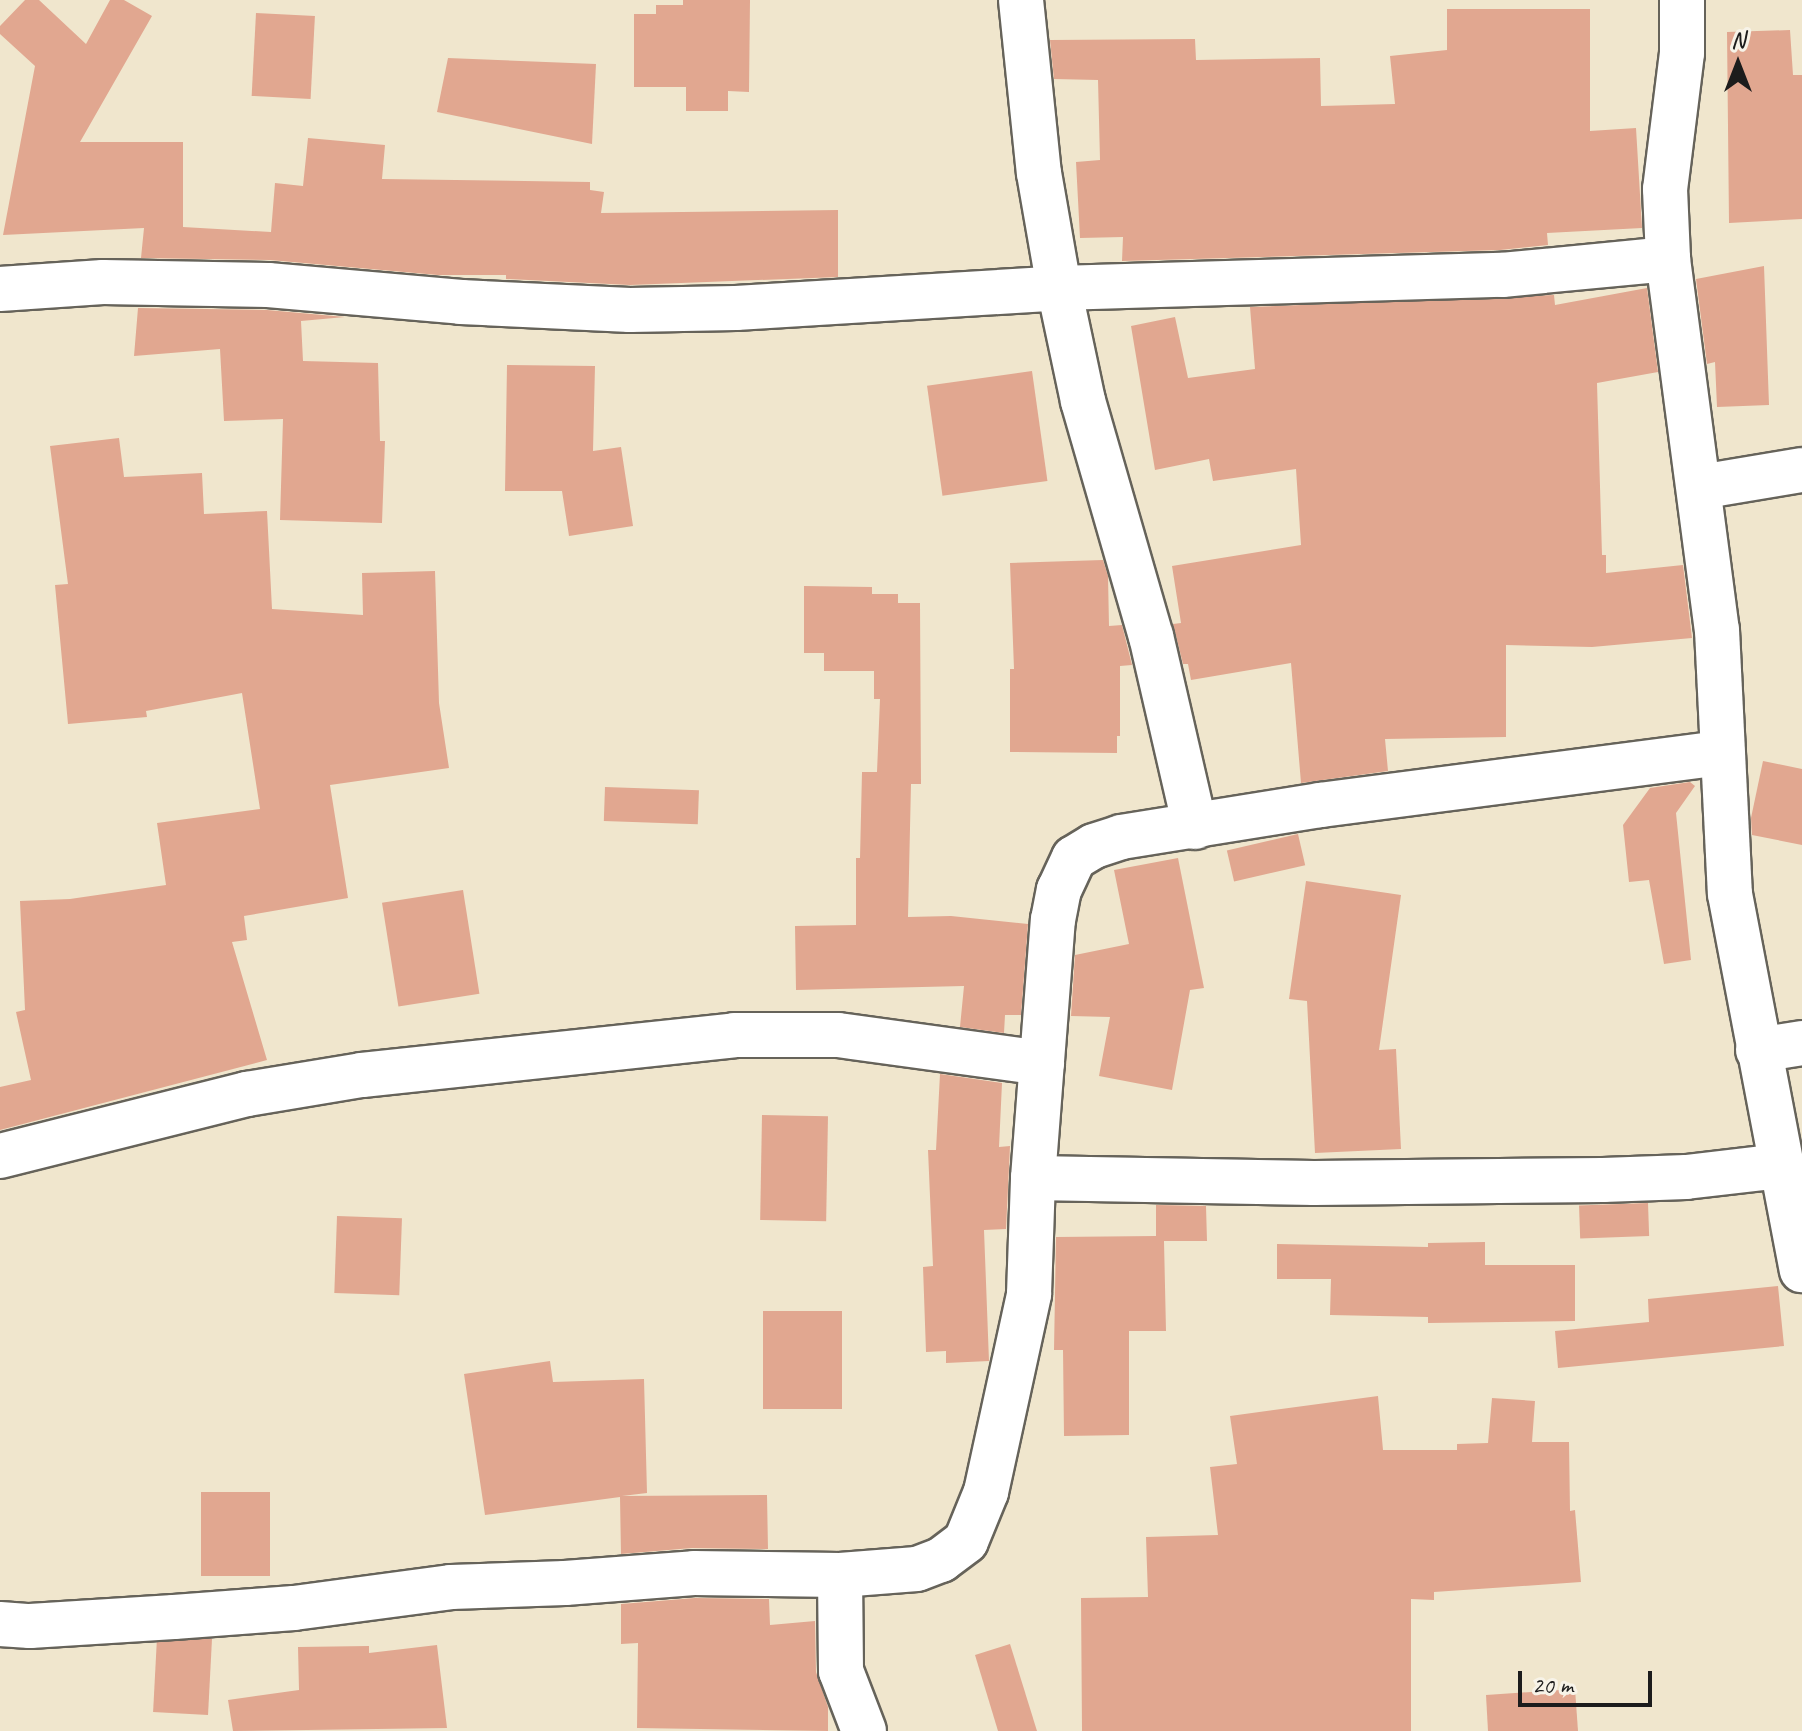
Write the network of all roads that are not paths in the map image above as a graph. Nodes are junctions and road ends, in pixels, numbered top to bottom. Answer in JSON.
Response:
{"nodes":[{"id":1,"x":1021,"y":0,"type":"edge"},
{"id":2,"x":1682,"y":0,"type":"edge"},
{"id":3,"x":1668,"y":259,"type":"junction"},
{"id":4,"x":1059,"y":288,"type":"junction"},
{"id":5,"x":0,"y":289,"type":"edge"},
{"id":6,"x":1802,"y":470,"type":"edge"},
{"id":7,"x":1700,"y":487,"type":"junction"},
{"id":8,"x":1723,"y":753,"type":"junction"},
{"id":9,"x":1195,"y":827,"type":"junction"},
{"id":10,"x":1802,"y":1043,"type":"edge"},
{"id":11,"x":1758,"y":1050,"type":"junction"},
{"id":12,"x":1042,"y":1063,"type":"junction"},
{"id":13,"x":0,"y":1156,"type":"edge"},
{"id":14,"x":1781,"y":1166,"type":"junction"},
{"id":15,"x":1033,"y":1178,"type":"junction"},
{"id":16,"x":1802,"y":1270,"type":"edge"},
{"id":17,"x":840,"y":1575,"type":"junction"},
{"id":18,"x":0,"y":1624,"type":"edge"},
{"id":19,"x":864,"y":1731,"type":"edge"}],
"edges":[{"from":1,"to":4,"type":"street"},
{"from":2,"to":3,"type":"street"},
{"from":3,"to":4,"type":"street"},
{"from":3,"to":7,"type":"street"},
{"from":4,"to":5,"type":"street"},
{"from":4,"to":9,"type":"street"},
{"from":6,"to":7,"type":"street"},
{"from":7,"to":8,"type":"street"},
{"from":8,"to":9,"type":"street"},
{"from":8,"to":11,"type":"street"},
{"from":9,"to":12,"type":"street"},
{"from":10,"to":11,"type":"street"},
{"from":11,"to":14,"type":"street"},
{"from":12,"to":13,"type":"street"},
{"from":12,"to":15,"type":"street"},
{"from":14,"to":15,"type":"street"},
{"from":14,"to":16,"type":"street"},
{"from":15,"to":17,"type":"street"},
{"from":17,"to":18,"type":"street"},
{"from":17,"to":19,"type":"street"}]}
